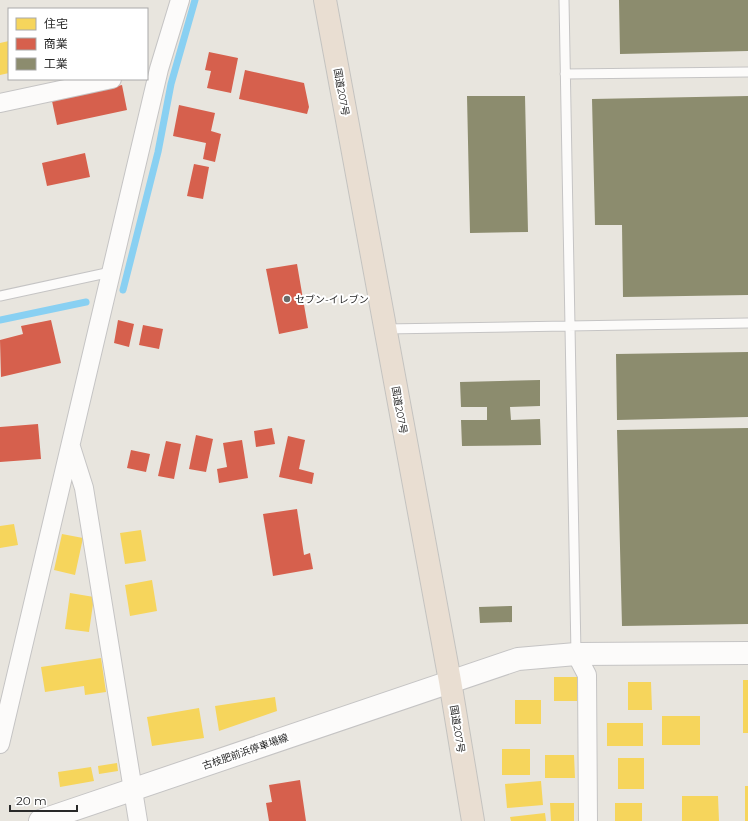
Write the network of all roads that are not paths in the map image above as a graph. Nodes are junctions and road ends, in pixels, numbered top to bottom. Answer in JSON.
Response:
{"nodes":[{"id":1,"x":180,"y":0,"type":"edge"},
{"id":2,"x":325,"y":0,"type":"edge"},
{"id":3,"x":564,"y":0,"type":"edge"},
{"id":4,"x":153,"y":70,"type":"edge"},
{"id":5,"x":748,"y":72,"type":"edge"},
{"id":6,"x":565,"y":74,"type":"junction"},
{"id":7,"x":107,"y":80,"type":"edge"},
{"id":8,"x":0,"y":103,"type":"edge"},
{"id":9,"x":111,"y":272,"type":"junction"},
{"id":10,"x":0,"y":296,"type":"edge"},
{"id":11,"x":748,"y":323,"type":"edge"},
{"id":12,"x":570,"y":326,"type":"junction"},
{"id":13,"x":385,"y":329,"type":"junction"},
{"id":14,"x":71,"y":446,"type":"junction"},
{"id":15,"x":748,"y":653,"type":"edge"},
{"id":16,"x":576,"y":654,"type":"junction"},
{"id":17,"x":450,"y":681,"type":"junction"},
{"id":18,"x":0,"y":744,"type":"edge"},
{"id":19,"x":134,"y":789,"type":"junction"},
{"id":20,"x":40,"y":821,"type":"edge"},
{"id":21,"x":138,"y":821,"type":"edge"},
{"id":22,"x":473,"y":821,"type":"edge"},
{"id":23,"x":588,"y":821,"type":"edge"}],
"edges":[{"from":1,"to":4,"type":"street"},
{"from":2,"to":13,"type":"highway","name":"国道207号"},
{"from":3,"to":6,"type":"lane"},
{"from":4,"to":9,"type":"street"},
{"from":5,"to":6,"type":"lane"},
{"from":6,"to":12,"type":"lane"},
{"from":7,"to":8,"type":"street"},
{"from":9,"to":10,"type":"lane"},
{"from":9,"to":14,"type":"street"},
{"from":11,"to":12,"type":"lane"},
{"from":12,"to":13,"type":"lane"},
{"from":12,"to":16,"type":"lane"},
{"from":13,"to":17,"type":"highway","name":"国道207号"},
{"from":14,"to":18,"type":"street"},
{"from":14,"to":19,"type":"street"},
{"from":15,"to":16,"type":"main road","name":"古枝肥前浜停車場線"},
{"from":16,"to":17,"type":"main road","name":"古枝肥前浜停車場線"},
{"from":16,"to":23,"type":"street"},
{"from":17,"to":19,"type":"main road","name":"古枝肥前浜停車場線"},
{"from":17,"to":22,"type":"highway","name":"国道207号"},
{"from":19,"to":20,"type":"main road","name":"古枝肥前浜停車場線"},
{"from":19,"to":21,"type":"street"}]}
